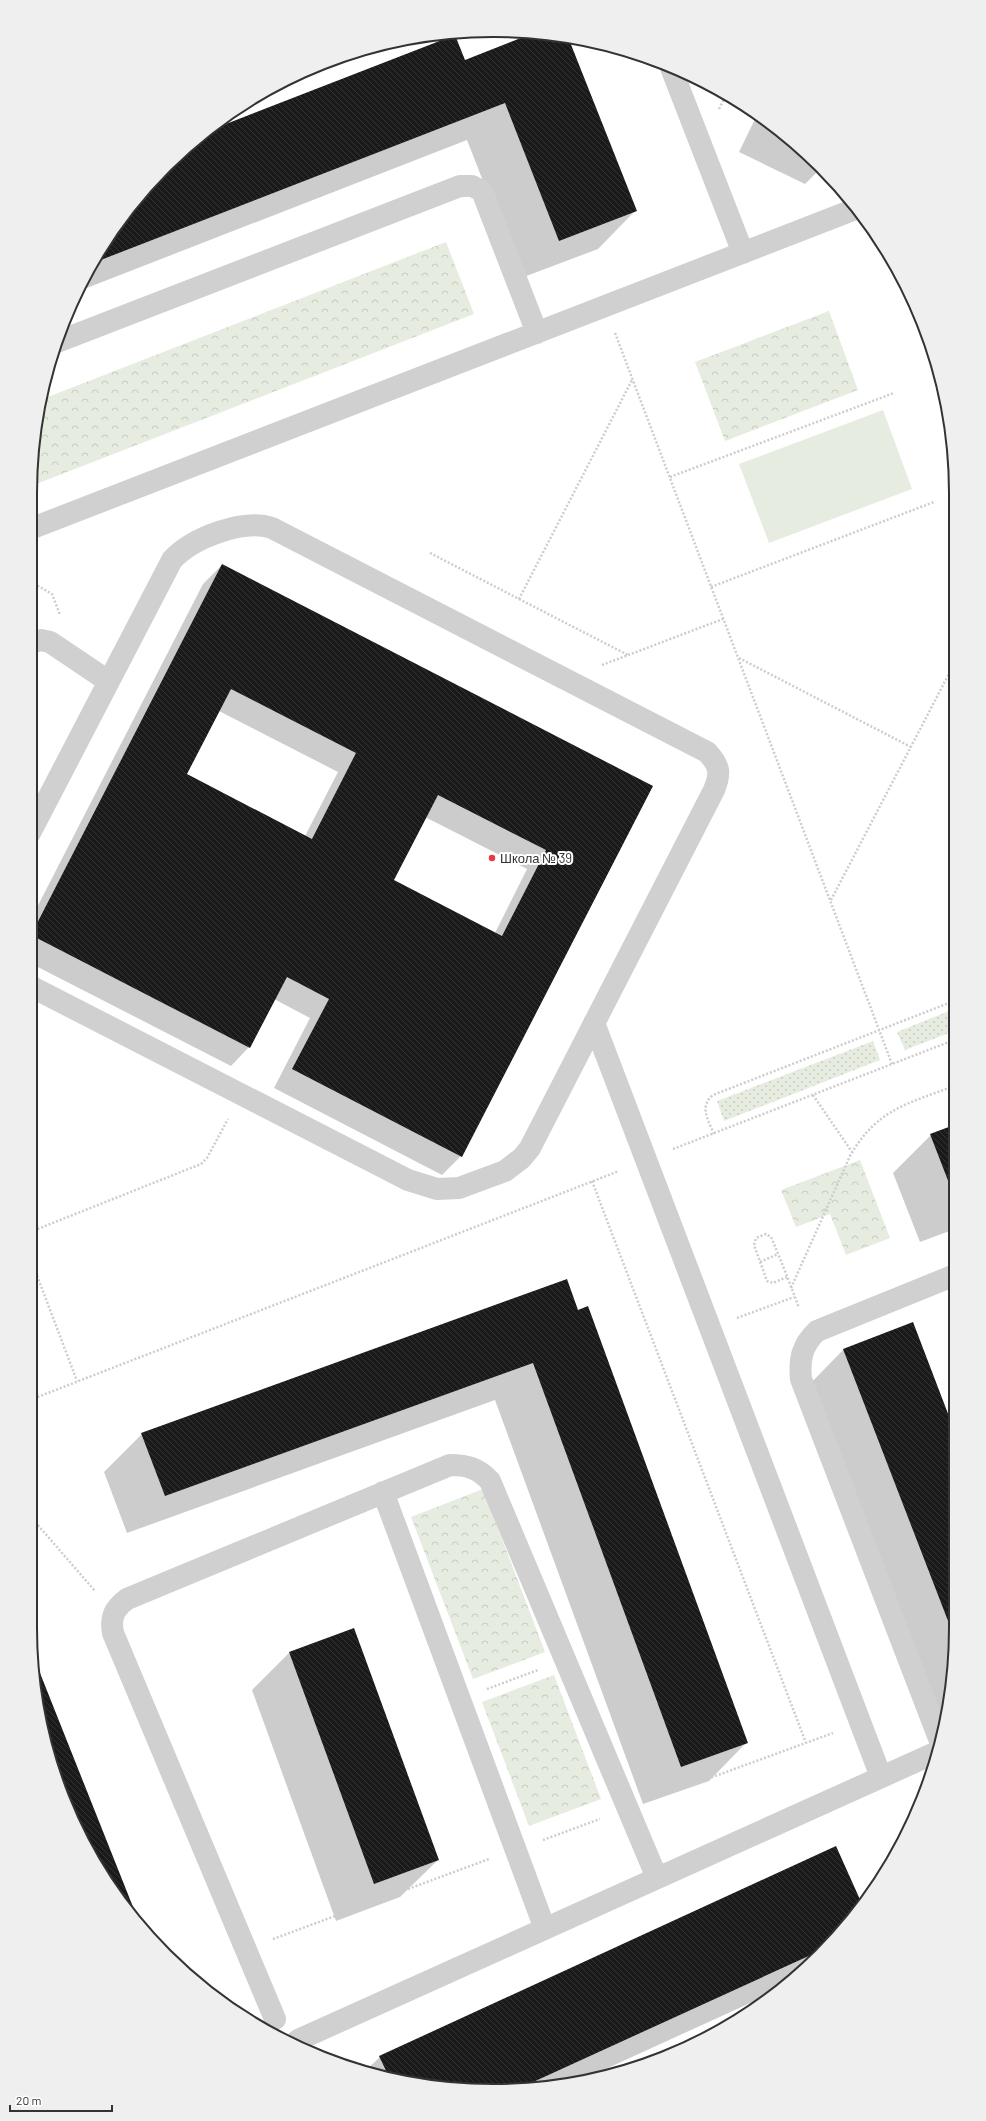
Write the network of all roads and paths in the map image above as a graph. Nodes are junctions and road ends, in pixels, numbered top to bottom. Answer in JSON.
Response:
{"nodes":[{"id":1,"x":674,"y":75,"type":"edge"},
{"id":2,"x":851,"y":211,"type":"edge"},
{"id":3,"x":743,"y":253,"type":"junction"},
{"id":4,"x":605,"y":306,"type":"junction"},
{"id":5,"x":537,"y":333,"type":"junction"},
{"id":6,"x":64,"y":339,"type":"edge"},
{"id":7,"x":633,"y":379,"type":"junction"},
{"id":8,"x":894,"y":393,"type":"dead end"},
{"id":9,"x":670,"y":477,"type":"junction"},
{"id":10,"x":934,"y":502,"type":"dead end"},
{"id":11,"x":37,"y":526,"type":"edge"},
{"id":12,"x":430,"y":553,"type":"dead end"},
{"id":13,"x":711,"y":587,"type":"junction"},
{"id":14,"x":519,"y":599,"type":"junction"},
{"id":15,"x":723,"y":619,"type":"junction"},
{"id":16,"x":37,"y":641,"type":"edge"},
{"id":17,"x":628,"y":655,"type":"junction"},
{"id":18,"x":738,"y":658,"type":"junction"},
{"id":19,"x":949,"y":674,"type":"edge"},
{"id":20,"x":566,"y":678,"type":"junction"},
{"id":21,"x":108,"y":681,"type":"junction"},
{"id":22,"x":910,"y":748,"type":"junction"},
{"id":23,"x":37,"y":819,"type":"edge"},
{"id":24,"x":831,"y":901,"type":"junction"},
{"id":25,"x":37,"y":990,"type":"edge"},
{"id":26,"x":949,"y":1004,"type":"edge"},
{"id":27,"x":594,"y":1023,"type":"junction"},
{"id":28,"x":880,"y":1030,"type":"junction"},
{"id":29,"x":949,"y":1042,"type":"edge"},
{"id":30,"x":892,"y":1064,"type":"junction"},
{"id":31,"x":949,"y":1088,"type":"edge"},
{"id":32,"x":240,"y":1094,"type":"junction"},
{"id":33,"x":813,"y":1095,"type":"junction"},
{"id":34,"x":714,"y":1134,"type":"junction"},
{"id":35,"x":852,"y":1152,"type":"junction"},
{"id":36,"x":647,"y":1160,"type":"junction"},
{"id":37,"x":592,"y":1181,"type":"junction"},
{"id":38,"x":37,"y":1229,"type":"edge"},
{"id":39,"x":778,"y":1254,"type":"junction"},
{"id":40,"x":760,"y":1262,"type":"junction"},
{"id":41,"x":37,"y":1275,"type":"edge"},
{"id":42,"x":787,"y":1277,"type":"junction"},
{"id":43,"x":949,"y":1278,"type":"edge"},
{"id":44,"x":791,"y":1288,"type":"junction"},
{"id":45,"x":794,"y":1297,"type":"junction"},
{"id":46,"x":711,"y":1328,"type":"junction"},
{"id":47,"x":810,"y":1338,"type":"junction"},
{"id":48,"x":77,"y":1381,"type":"junction"},
{"id":49,"x":37,"y":1397,"type":"edge"},
{"id":50,"x":383,"y":1492,"type":"junction"},
{"id":51,"x":37,"y":1524,"type":"edge"},
{"id":52,"x":113,"y":1612,"type":"junction"},
{"id":53,"x":565,"y":1660,"type":"junction"},
{"id":54,"x":459,"y":1699,"type":"junction"},
{"id":55,"x":860,"y":1723,"type":"junction"},
{"id":56,"x":936,"y":1732,"type":"edge"},
{"id":57,"x":806,"y":1743,"type":"junction"},
{"id":58,"x":931,"y":1755,"type":"edge"},
{"id":59,"x":881,"y":1777,"type":"junction"},
{"id":60,"x":627,"y":1809,"type":"junction"},
{"id":61,"x":515,"y":1850,"type":"junction"},
{"id":62,"x":657,"y":1878,"type":"junction"},
{"id":63,"x":545,"y":1929,"type":"junction"},
{"id":64,"x":246,"y":1949,"type":"junction"},
{"id":65,"x":266,"y":2022,"type":"edge"},
{"id":66,"x":278,"y":2030,"type":"edge"},
{"id":67,"x":303,"y":2042,"type":"edge"}],
"edges":[{"from":1,"to":3,"type":"lane"},
{"from":2,"to":3,"type":"lane"},
{"from":3,"to":4,"type":"lane"},
{"from":4,"to":5,"type":"lane"},
{"from":4,"to":7,"type":"path"},
{"from":5,"to":6,"type":"lane"},
{"from":5,"to":11,"type":"lane"},
{"from":7,"to":9,"type":"path"},
{"from":7,"to":14,"type":"path"},
{"from":8,"to":9,"type":"path"},
{"from":9,"to":13,"type":"path"},
{"from":10,"to":13,"type":"path"},
{"from":12,"to":14,"type":"path"},
{"from":13,"to":15,"type":"path"},
{"from":14,"to":17,"type":"path"},
{"from":15,"to":17,"type":"path"},
{"from":15,"to":18,"type":"path"},
{"from":16,"to":21,"type":"lane"},
{"from":17,"to":20,"type":"path"},
{"from":18,"to":22,"type":"path"},
{"from":18,"to":24,"type":"path"},
{"from":19,"to":22,"type":"path"},
{"from":20,"to":21,"type":"lane"},
{"from":20,"to":27,"type":"lane"},
{"from":21,"to":23,"type":"lane"},
{"from":22,"to":24,"type":"path"},
{"from":24,"to":28,"type":"path"},
{"from":25,"to":32,"type":"lane"},
{"from":26,"to":28,"type":"path"},
{"from":27,"to":32,"type":"lane"},
{"from":27,"to":36,"type":"lane"},
{"from":28,"to":30,"type":"path"},
{"from":28,"to":34,"type":"path"},
{"from":29,"to":30,"type":"path"},
{"from":30,"to":33,"type":"path"},
{"from":31,"to":35,"type":"path"},
{"from":32,"to":38,"type":"path"},
{"from":33,"to":34,"type":"path"},
{"from":33,"to":35,"type":"path"},
{"from":34,"to":36,"type":"path"},
{"from":35,"to":44,"type":"path"},
{"from":36,"to":37,"type":"path"},
{"from":36,"to":46,"type":"lane"},
{"from":37,"to":48,"type":"path"},
{"from":37,"to":57,"type":"path"},
{"from":39,"to":40,"type":"path"},
{"from":39,"to":40,"type":"path"},
{"from":39,"to":42,"type":"path"},
{"from":40,"to":42,"type":"path"},
{"from":41,"to":48,"type":"path"},
{"from":42,"to":44,"type":"path"},
{"from":43,"to":47,"type":"lane"},
{"from":44,"to":45,"type":"path"},
{"from":45,"to":46,"type":"path"},
{"from":45,"to":47,"type":"path"},
{"from":46,"to":55,"type":"lane"},
{"from":47,"to":56,"type":"lane"},
{"from":48,"to":49,"type":"path"},
{"from":50,"to":52,"type":"lane"},
{"from":50,"to":53,"type":"lane"},
{"from":50,"to":54,"type":"lane"},
{"from":51,"to":52,"type":"path"},
{"from":52,"to":64,"type":"lane"},
{"from":53,"to":54,"type":"path"},
{"from":53,"to":60,"type":"lane"},
{"from":54,"to":61,"type":"lane"},
{"from":55,"to":57,"type":"path"},
{"from":55,"to":59,"type":"lane"},
{"from":57,"to":60,"type":"path"},
{"from":58,"to":59,"type":"lane"},
{"from":59,"to":62,"type":"lane"},
{"from":60,"to":61,"type":"path"},
{"from":60,"to":62,"type":"lane"},
{"from":61,"to":63,"type":"lane"},
{"from":61,"to":64,"type":"path"},
{"from":62,"to":63,"type":"lane"},
{"from":63,"to":67,"type":"lane"},
{"from":64,"to":65,"type":"lane"},
{"from":65,"to":66,"type":"lane"}]}
